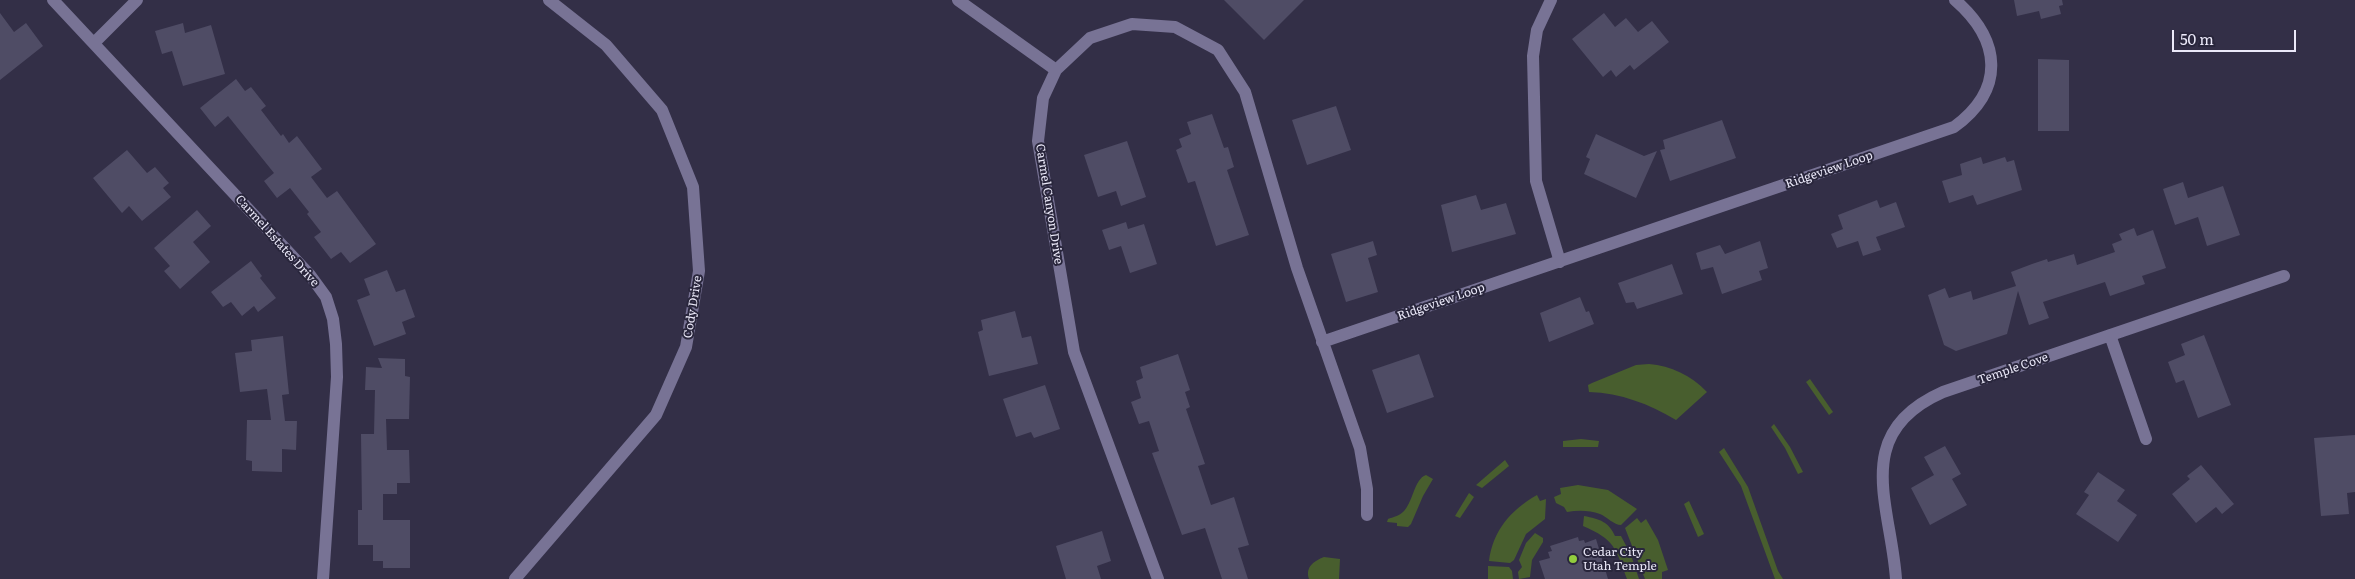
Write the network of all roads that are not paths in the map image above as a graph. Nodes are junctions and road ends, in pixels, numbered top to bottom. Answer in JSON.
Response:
{"nodes":[{"id":1,"x":53,"y":0,"type":"edge"},
{"id":2,"x":137,"y":0,"type":"edge"},
{"id":3,"x":549,"y":0,"type":"edge"},
{"id":4,"x":958,"y":0,"type":"edge"},
{"id":5,"x":1551,"y":0,"type":"edge"},
{"id":6,"x":1955,"y":0,"type":"edge"},
{"id":7,"x":94,"y":43,"type":"junction"},
{"id":8,"x":1056,"y":70,"type":"junction"},
{"id":9,"x":1560,"y":262,"type":"junction"},
{"id":10,"x":2284,"y":276,"type":"dead end"},
{"id":11,"x":2110,"y":335,"type":"junction"},
{"id":12,"x":1322,"y":342,"type":"junction"},
{"id":13,"x":2146,"y":440,"type":"dead end"},
{"id":14,"x":1366,"y":515,"type":"dead end"},
{"id":15,"x":323,"y":579,"type":"edge"},
{"id":16,"x":515,"y":579,"type":"edge"},
{"id":17,"x":1158,"y":579,"type":"edge"},
{"id":18,"x":1896,"y":579,"type":"edge"}],
"edges":[{"from":1,"to":7,"type":"street","name":"Carmel Estates Drive"},
{"from":2,"to":7,"type":"street"},
{"from":3,"to":16,"type":"street","name":"Cody Drive"},
{"from":4,"to":8,"type":"street"},
{"from":5,"to":9,"type":"street"},
{"from":6,"to":9,"type":"street","name":"Ridgeview Loop"},
{"from":7,"to":15,"type":"street","name":"Carmel Estates Drive"},
{"from":8,"to":12,"type":"street","name":"Carmel Canyon Drive"},
{"from":8,"to":17,"type":"street","name":"Carmel Canyon Drive"},
{"from":9,"to":12,"type":"street","name":"Ridgeview Loop"},
{"from":10,"to":11,"type":"street","name":"Temple Cove"},
{"from":11,"to":13,"type":"street"},
{"from":11,"to":18,"type":"street","name":"Temple Cove"},
{"from":12,"to":14,"type":"street","name":"Carmel Canyon Drive"}]}
